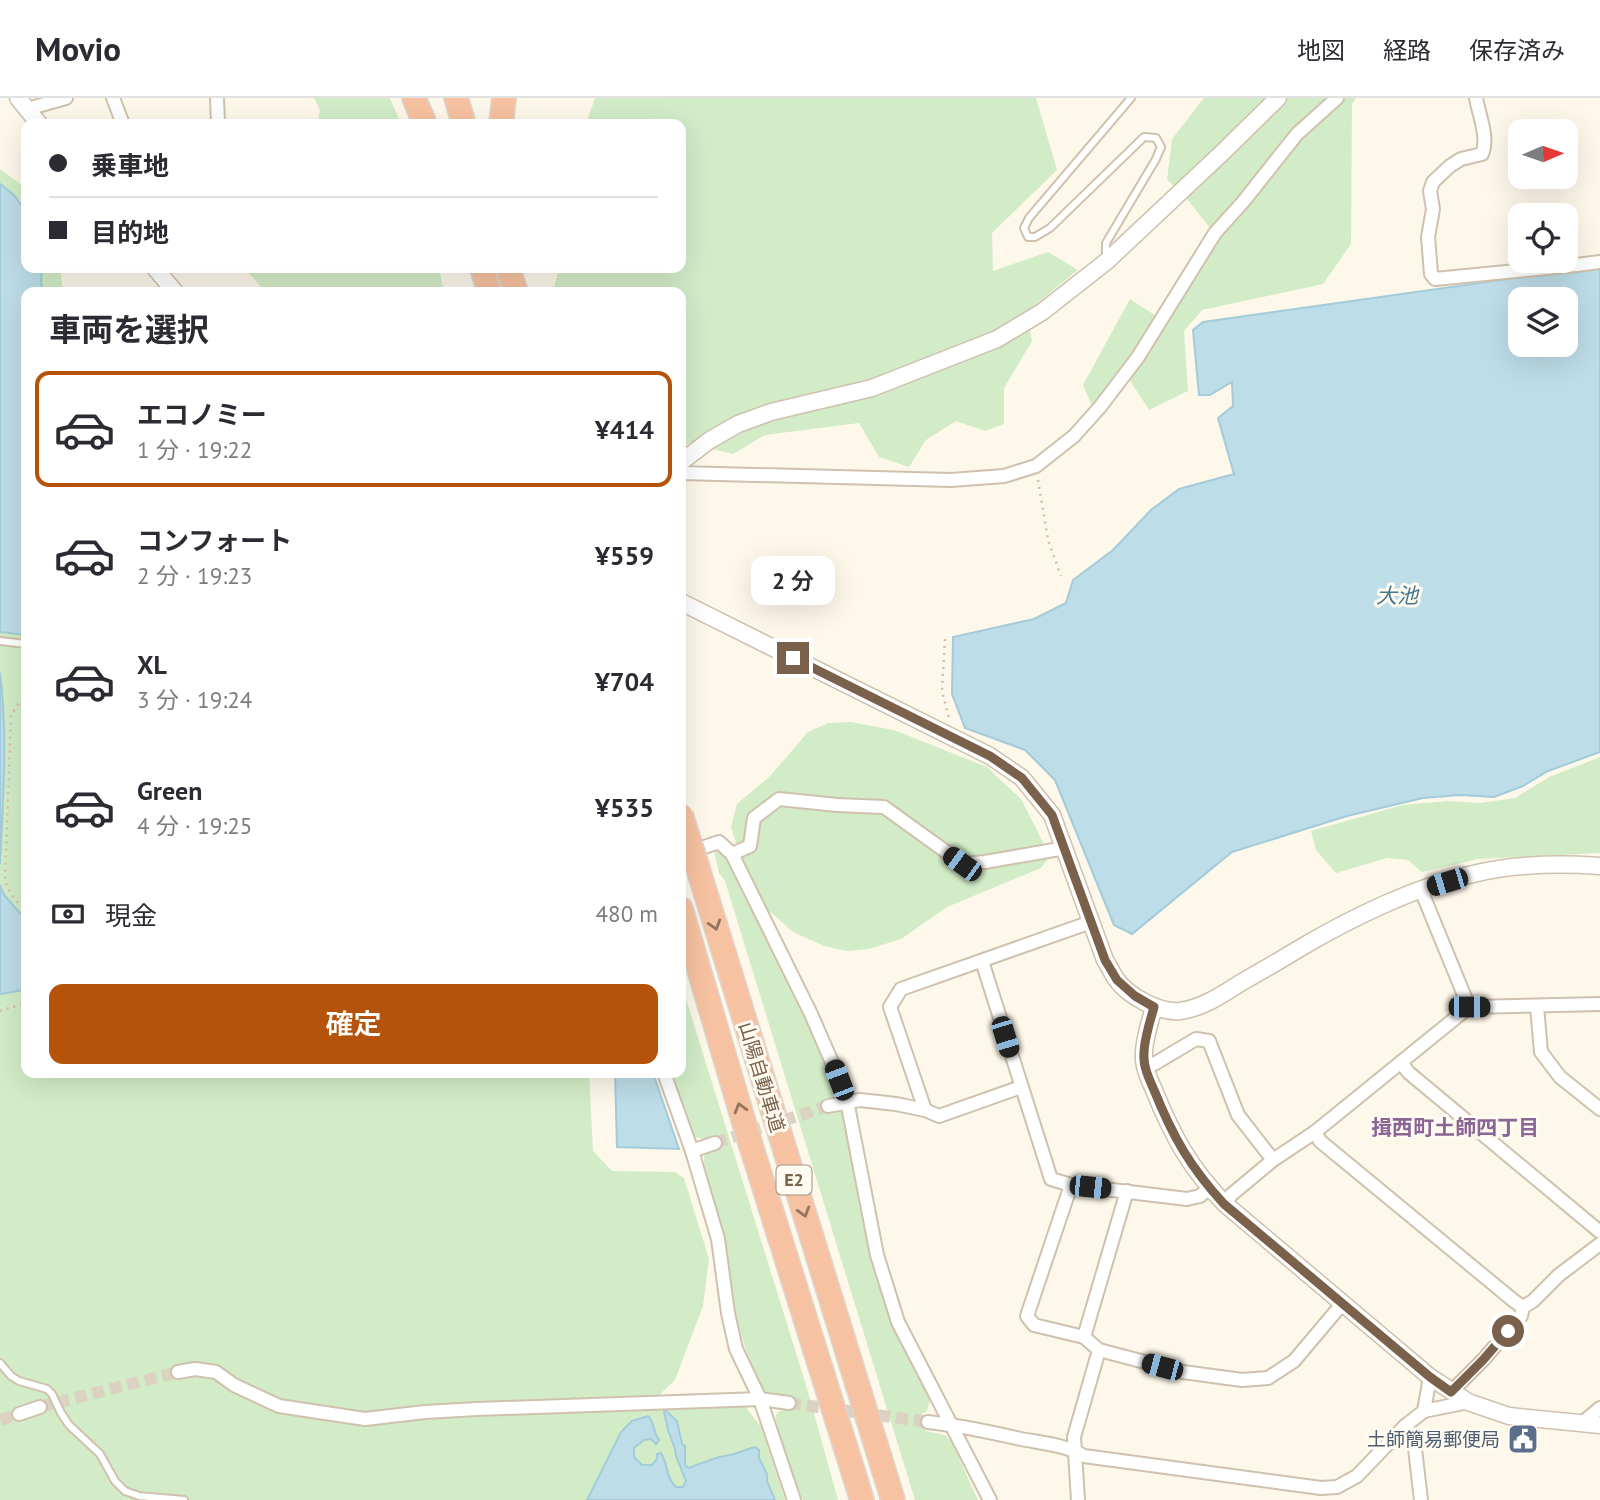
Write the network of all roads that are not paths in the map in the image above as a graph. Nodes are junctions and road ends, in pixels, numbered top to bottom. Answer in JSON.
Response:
{"nodes":[{"id":1,"x":66,"y":98,"type":"edge"},
{"id":2,"x":113,"y":98,"type":"edge"},
{"id":3,"x":217,"y":98,"type":"edge"},
{"id":4,"x":414,"y":98,"type":"edge"},
{"id":5,"x":429,"y":98,"type":"edge"},
{"id":6,"x":456,"y":98,"type":"edge"},
{"id":7,"x":505,"y":98,"type":"edge"},
{"id":8,"x":1131,"y":98,"type":"edge"},
{"id":9,"x":1278,"y":98,"type":"edge"},
{"id":10,"x":1337,"y":98,"type":"edge"},
{"id":11,"x":1476,"y":98,"type":"edge"},
{"id":12,"x":22,"y":104,"type":"edge"},
{"id":13,"x":35,"y":119,"type":"edge"},
{"id":14,"x":121,"y":119,"type":"edge"},
{"id":15,"x":218,"y":119,"type":"edge"},
{"id":16,"x":423,"y":119,"type":"edge"},
{"id":17,"x":436,"y":119,"type":"edge"},
{"id":18,"x":462,"y":119,"type":"edge"},
{"id":19,"x":502,"y":119,"type":"edge"},
{"id":20,"x":1107,"y":261,"type":"junction"},
{"id":21,"x":1600,"y":261,"type":"edge"},
{"id":22,"x":159,"y":273,"type":"edge"},
{"id":23,"x":171,"y":287,"type":"edge"},
{"id":24,"x":686,"y":458,"type":"edge"},
{"id":25,"x":686,"y":473,"type":"edge"},
{"id":26,"x":686,"y":605,"type":"edge"},
{"id":27,"x":0,"y":642,"type":"edge"},
{"id":28,"x":21,"y":644,"type":"edge"},
{"id":29,"x":1065,"y":848,"type":"junction"},
{"id":30,"x":732,"y":854,"type":"junction"},
{"id":31,"x":688,"y":857,"type":"edge"},
{"id":32,"x":1600,"y":866,"type":"edge"},
{"id":33,"x":1422,"y":890,"type":"junction"},
{"id":34,"x":1091,"y":922,"type":"junction"},
{"id":35,"x":686,"y":926,"type":"edge"},
{"id":36,"x":982,"y":961,"type":"junction"},
{"id":37,"x":1600,"y":1004,"type":"edge"},
{"id":38,"x":1537,"y":1006,"type":"junction"},
{"id":39,"x":1154,"y":1007,"type":"junction"},
{"id":40,"x":1469,"y":1007,"type":"junction"},
{"id":41,"x":1401,"y":1062,"type":"junction"},
{"id":42,"x":1145,"y":1067,"type":"junction"},
{"id":43,"x":666,"y":1078,"type":"edge"},
{"id":44,"x":1021,"y":1087,"type":"junction"},
{"id":45,"x":847,"y":1101,"type":"junction"},
{"id":46,"x":828,"y":1106,"type":"tunnel mouth"},
{"id":47,"x":1600,"y":1109,"type":"edge"},
{"id":48,"x":925,"y":1110,"type":"junction"},
{"id":49,"x":1315,"y":1132,"type":"junction"},
{"id":50,"x":748,"y":1136,"type":"junction"},
{"id":51,"x":715,"y":1143,"type":"tunnel mouth"},
{"id":52,"x":692,"y":1151,"type":"junction"},
{"id":53,"x":1273,"y":1160,"type":"junction"},
{"id":54,"x":1071,"y":1185,"type":"junction"},
{"id":55,"x":1209,"y":1188,"type":"junction"},
{"id":56,"x":1127,"y":1191,"type":"junction"},
{"id":57,"x":1224,"y":1204,"type":"junction"},
{"id":58,"x":1600,"y":1232,"type":"edge"},
{"id":59,"x":1600,"y":1244,"type":"edge"},
{"id":60,"x":1342,"y":1304,"type":"junction"},
{"id":61,"x":1523,"y":1307,"type":"junction"},
{"id":62,"x":1084,"y":1338,"type":"junction"},
{"id":63,"x":1099,"y":1350,"type":"junction"},
{"id":64,"x":0,"y":1363,"type":"edge"},
{"id":65,"x":178,"y":1372,"type":"tunnel mouth"},
{"id":66,"x":1430,"y":1377,"type":"junction"},
{"id":67,"x":857,"y":1383,"type":"junction"},
{"id":68,"x":1451,"y":1392,"type":"junction"},
{"id":69,"x":760,"y":1399,"type":"junction"},
{"id":70,"x":1468,"y":1402,"type":"junction"},
{"id":71,"x":789,"y":1403,"type":"tunnel mouth"},
{"id":72,"x":40,"y":1407,"type":"tunnel mouth"},
{"id":73,"x":1600,"y":1408,"type":"edge"},
{"id":74,"x":1424,"y":1411,"type":"junction"},
{"id":75,"x":19,"y":1413,"type":"tunnel mouth"},
{"id":76,"x":928,"y":1422,"type":"tunnel mouth"},
{"id":77,"x":1582,"y":1423,"type":"junction"},
{"id":78,"x":951,"y":1424,"type":"junction"},
{"id":79,"x":1600,"y":1425,"type":"edge"},
{"id":80,"x":1405,"y":1426,"type":"junction"},
{"id":81,"x":1074,"y":1450,"type":"junction"},
{"id":82,"x":184,"y":1500,"type":"edge"},
{"id":83,"x":794,"y":1500,"type":"edge"},
{"id":84,"x":849,"y":1500,"type":"edge"},
{"id":85,"x":862,"y":1500,"type":"edge"},
{"id":86,"x":893,"y":1500,"type":"edge"},
{"id":87,"x":902,"y":1500,"type":"edge"},
{"id":88,"x":990,"y":1500,"type":"edge"},
{"id":89,"x":1078,"y":1500,"type":"edge"},
{"id":90,"x":1421,"y":1500,"type":"edge"}],
"edges":[{"from":1,"to":12,"type":"street"},
{"from":2,"to":14,"type":"street"},
{"from":3,"to":15,"type":"street"},
{"from":4,"to":16,"type":"highway"},
{"from":5,"to":17,"type":"highway"},
{"from":6,"to":18,"type":"highway"},
{"from":7,"to":19,"type":"highway"},
{"from":8,"to":20,"type":"lane"},
{"from":9,"to":20,"type":"street"},
{"from":10,"to":25,"type":"street"},
{"from":11,"to":21,"type":"street"},
{"from":12,"to":13,"type":"street"},
{"from":20,"to":24,"type":"street"},
{"from":22,"to":23,"type":"street"},
{"from":26,"to":29,"type":"street"},
{"from":27,"to":28,"type":"lane"},
{"from":29,"to":30,"type":"street"},
{"from":29,"to":34,"type":"street"},
{"from":30,"to":31,"type":"street"},
{"from":30,"to":45,"type":"street"},
{"from":31,"to":67,"type":"highway","name":"山陽自動車道","number":"E2","one_way":true},
{"from":32,"to":33,"type":"street"},
{"from":33,"to":39,"type":"street"},
{"from":33,"to":40,"type":"street"},
{"from":34,"to":36,"type":"street"},
{"from":34,"to":39,"type":"street"},
{"from":50,"to":35,"type":"highway","name":"山陽自動車道","number":"E2","one_way":true},
{"from":36,"to":44,"type":"street"},
{"from":36,"to":48,"type":"street"},
{"from":37,"to":38,"type":"street"},
{"from":38,"to":40,"type":"street"},
{"from":38,"to":47,"type":"street"},
{"from":39,"to":42,"type":"street"},
{"from":40,"to":41,"type":"street"},
{"from":41,"to":49,"type":"street"},
{"from":41,"to":58,"type":"street"},
{"from":42,"to":53,"type":"street"},
{"from":42,"to":55,"type":"street"},
{"from":43,"to":52,"type":"street"},
{"from":44,"to":48,"type":"street"},
{"from":44,"to":54,"type":"street"},
{"from":45,"to":46,"type":"street"},
{"from":45,"to":48,"type":"street"},
{"from":45,"to":78,"type":"street"},
{"from":49,"to":53,"type":"street"},
{"from":49,"to":61,"type":"street"},
{"from":50,"to":84,"type":"highway"},
{"from":50,"to":85,"type":"highway","name":"山陽自動車道","number":"E2"},
{"from":51,"to":52,"type":"street"},
{"from":52,"to":69,"type":"street"},
{"from":53,"to":57,"type":"street"},
{"from":54,"to":56,"type":"street"},
{"from":54,"to":62,"type":"street"},
{"from":55,"to":56,"type":"street"},
{"from":55,"to":57,"type":"street"},
{"from":56,"to":62,"type":"street"},
{"from":57,"to":60,"type":"street"},
{"from":59,"to":61,"type":"street"},
{"from":60,"to":63,"type":"street"},
{"from":60,"to":66,"type":"street"},
{"from":61,"to":68,"type":"street"},
{"from":62,"to":63,"type":"street"},
{"from":63,"to":81,"type":"street"},
{"from":64,"to":82,"type":"lane"},
{"from":65,"to":69,"type":"street"},
{"from":66,"to":68,"type":"street"},
{"from":66,"to":74,"type":"street"},
{"from":67,"to":86,"type":"highway","name":"山陽自動車道","number":"E2"},
{"from":67,"to":87,"type":"highway"},
{"from":68,"to":70,"type":"street"},
{"from":69,"to":71,"type":"street"},
{"from":69,"to":83,"type":"street"},
{"from":70,"to":74,"type":"street"},
{"from":70,"to":77,"type":"street"},
{"from":72,"to":75,"type":"street"},
{"from":73,"to":77,"type":"street"},
{"from":74,"to":80,"type":"street"},
{"from":76,"to":78,"type":"street"},
{"from":77,"to":79,"type":"street"},
{"from":78,"to":81,"type":"street"},
{"from":78,"to":88,"type":"street"},
{"from":80,"to":81,"type":"street"},
{"from":80,"to":90,"type":"street"},
{"from":81,"to":89,"type":"street"}]}
